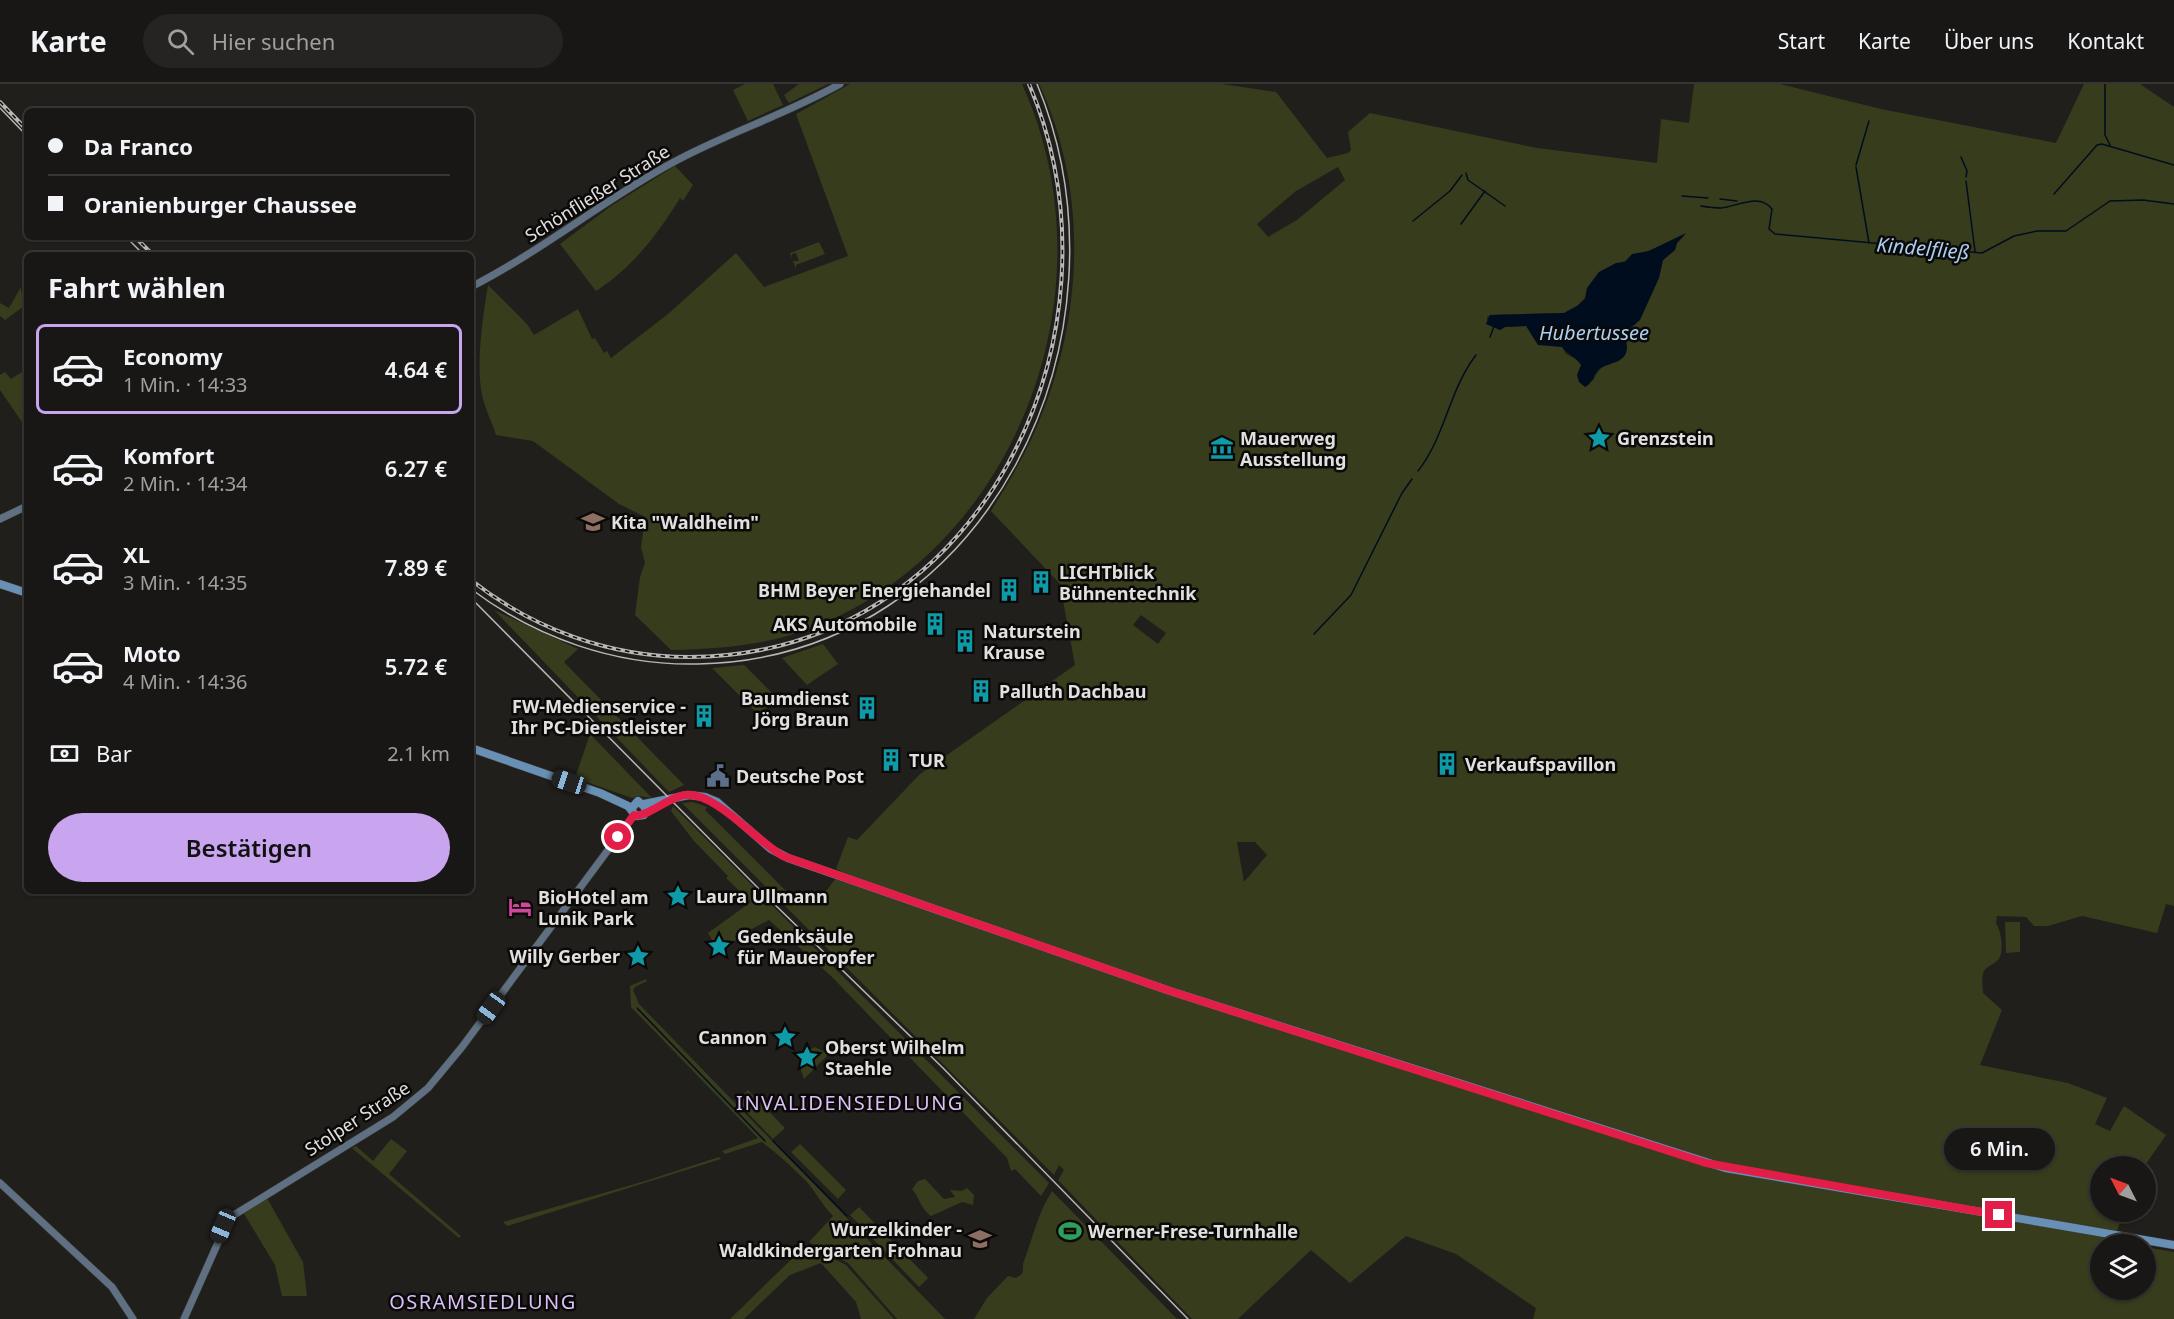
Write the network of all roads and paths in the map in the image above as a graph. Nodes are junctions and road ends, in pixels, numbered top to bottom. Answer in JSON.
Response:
{"nodes":[{"id":1,"x":840,"y":84,"type":"edge"},
{"id":2,"x":474,"y":285,"type":"edge"},
{"id":3,"x":24,"y":507,"type":"edge"},
{"id":4,"x":0,"y":519,"type":"edge"},
{"id":5,"x":0,"y":584,"type":"edge"},
{"id":6,"x":24,"y":592,"type":"edge"},
{"id":7,"x":474,"y":749,"type":"edge"},
{"id":8,"x":645,"y":808,"type":"junction"},
{"id":9,"x":633,"y":809,"type":"junction"},
{"id":10,"x":0,"y":1183,"type":"edge"},
{"id":11,"x":2174,"y":1245,"type":"edge"},
{"id":12,"x":133,"y":1319,"type":"edge"},
{"id":13,"x":184,"y":1319,"type":"edge"}],
"edges":[{"from":1,"to":2,"type":"main road","name":"Schönfließer Straße"},
{"from":3,"to":4,"type":"main road"},
{"from":5,"to":6,"type":"main road"},
{"from":7,"to":9,"type":"main road"},
{"from":8,"to":9,"type":"main road"},
{"from":8,"to":9,"type":"main road"},
{"from":8,"to":11,"type":"main road"},
{"from":9,"to":13,"type":"main road","name":"Stolper Straße"},
{"from":10,"to":12,"type":"main road"}]}
